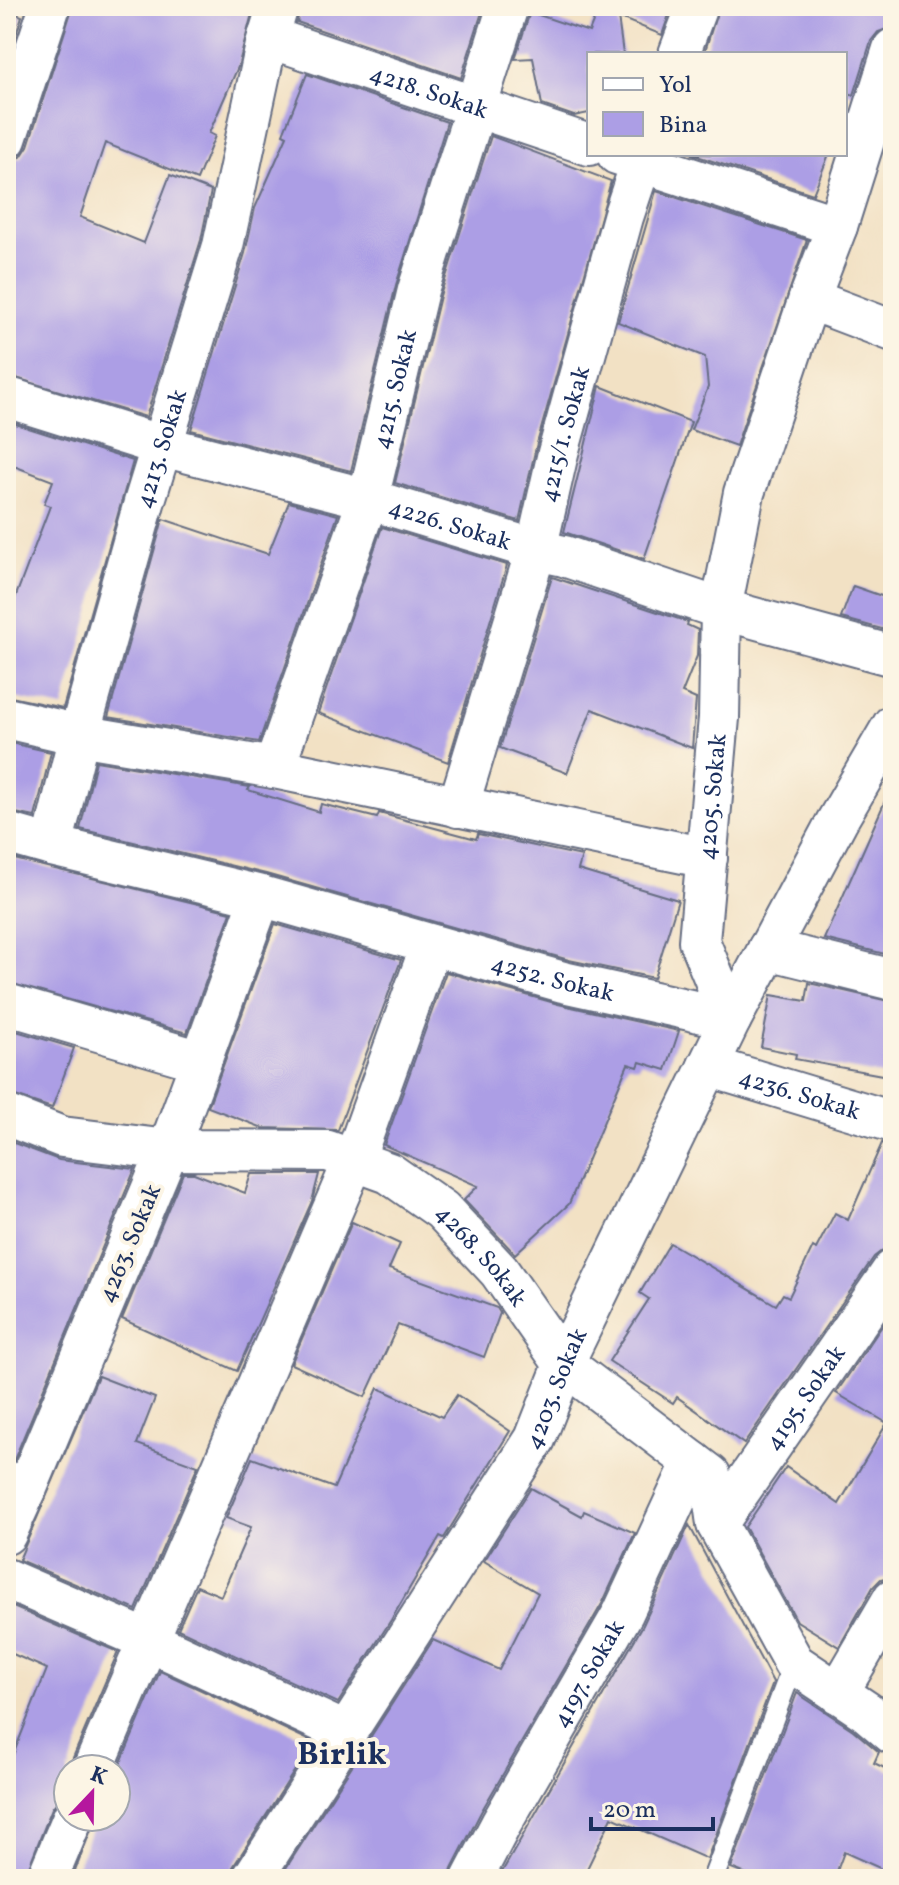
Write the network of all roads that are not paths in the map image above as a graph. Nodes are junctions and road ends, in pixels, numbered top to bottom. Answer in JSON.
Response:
{"nodes":[{"id":1,"x":50,"y":6,"type":"edge"},
{"id":2,"x":508,"y":6,"type":"edge"},
{"id":3,"x":697,"y":6,"type":"edge"},
{"id":4,"x":273,"y":22,"type":"edge"},
{"id":5,"x":893,"y":49,"type":"edge"},
{"id":6,"x":680,"y":52,"type":"edge"},
{"id":7,"x":476,"y":108,"type":"junction"},
{"id":8,"x":883,"y":115,"type":"edge"},
{"id":9,"x":6,"y":139,"type":"edge"},
{"id":10,"x":587,"y":144,"type":"edge"},
{"id":11,"x":634,"y":157,"type":"edge"},
{"id":12,"x":837,"y":226,"type":"junction"},
{"id":13,"x":809,"y":299,"type":"junction"},
{"id":14,"x":893,"y":331,"type":"edge"},
{"id":15,"x":6,"y":397,"type":"edge"},
{"id":16,"x":162,"y":446,"type":"junction"},
{"id":17,"x":368,"y":499,"type":"junction"},
{"id":18,"x":536,"y":550,"type":"junction"},
{"id":19,"x":721,"y":609,"type":"junction"},
{"id":20,"x":893,"y":656,"type":"edge"},
{"id":21,"x":6,"y":718,"type":"edge"},
{"id":22,"x":893,"y":725,"type":"edge"},
{"id":23,"x":79,"y":735,"type":"junction"},
{"id":24,"x":274,"y":768,"type":"junction"},
{"id":25,"x":458,"y":807,"type":"junction"},
{"id":26,"x":6,"y":833,"type":"edge"},
{"id":27,"x":52,"y":846,"type":"junction"},
{"id":28,"x":707,"y":858,"type":"junction"},
{"id":29,"x":261,"y":896,"type":"junction"},
{"id":30,"x":431,"y":945,"type":"junction"},
{"id":31,"x":768,"y":949,"type":"junction"},
{"id":32,"x":893,"y":980,"type":"edge"},
{"id":33,"x":6,"y":1004,"type":"edge"},
{"id":34,"x":731,"y":1019,"type":"junction"},
{"id":35,"x":201,"y":1061,"type":"junction"},
{"id":36,"x":708,"y":1066,"type":"junction"},
{"id":37,"x":6,"y":1115,"type":"edge"},
{"id":38,"x":893,"y":1122,"type":"edge"},
{"id":39,"x":168,"y":1150,"type":"junction"},
{"id":40,"x":354,"y":1160,"type":"junction"},
{"id":41,"x":893,"y":1270,"type":"edge"},
{"id":42,"x":564,"y":1364,"type":"junction"},
{"id":43,"x":693,"y":1462,"type":"junction"},
{"id":44,"x":16,"y":1486,"type":"edge"},
{"id":45,"x":717,"y":1524,"type":"junction"},
{"id":46,"x":6,"y":1534,"type":"edge"},
{"id":47,"x":6,"y":1579,"type":"edge"},
{"id":48,"x":893,"y":1599,"type":"edge"},
{"id":49,"x":147,"y":1640,"type":"junction"},
{"id":50,"x":794,"y":1663,"type":"junction"},
{"id":51,"x":838,"y":1693,"type":"junction"},
{"id":52,"x":347,"y":1733,"type":"junction"},
{"id":53,"x":893,"y":1734,"type":"edge"},
{"id":54,"x":100,"y":1753,"type":"edge"},
{"id":55,"x":66,"y":1833,"type":"edge"},
{"id":56,"x":47,"y":1879,"type":"edge"},
{"id":57,"x":252,"y":1879,"type":"edge"},
{"id":58,"x":472,"y":1879,"type":"edge"},
{"id":59,"x":713,"y":1879,"type":"edge"}],
"edges":[{"from":1,"to":9,"type":"street"},
{"from":2,"to":7,"type":"street","name":"4215. Sokak"},
{"from":3,"to":6,"type":"street"},
{"from":4,"to":7,"type":"street","name":"4218. Sokak"},
{"from":4,"to":16,"type":"street","name":"4213. Sokak"},
{"from":5,"to":8,"type":"street","name":"4205. Sokak"},
{"from":7,"to":10,"type":"street","name":"4218. Sokak"},
{"from":7,"to":17,"type":"street","name":"4215. Sokak"},
{"from":8,"to":12,"type":"street","name":"4205. Sokak"},
{"from":11,"to":12,"type":"street"},
{"from":11,"to":18,"type":"street","name":"4215/1. Sokak"},
{"from":12,"to":13,"type":"street","name":"4205. Sokak"},
{"from":13,"to":14,"type":"street"},
{"from":13,"to":19,"type":"street","name":"4205. Sokak"},
{"from":15,"to":16,"type":"street","name":"4226. Sokak"},
{"from":16,"to":17,"type":"street","name":"4226. Sokak"},
{"from":16,"to":23,"type":"street","name":"4213. Sokak"},
{"from":17,"to":18,"type":"street","name":"4226. Sokak"},
{"from":17,"to":24,"type":"street","name":"4215. Sokak"},
{"from":18,"to":19,"type":"street","name":"4226. Sokak"},
{"from":18,"to":25,"type":"street","name":"4215/1. Sokak"},
{"from":19,"to":20,"type":"street","name":"4226. Sokak"},
{"from":19,"to":28,"type":"street","name":"4205. Sokak"},
{"from":21,"to":23,"type":"street","name":"4205. Sokak"},
{"from":22,"to":31,"type":"street"},
{"from":23,"to":24,"type":"street","name":"4205. Sokak"},
{"from":23,"to":27,"type":"street","name":"4213. Sokak"},
{"from":24,"to":25,"type":"street","name":"4205. Sokak"},
{"from":25,"to":28,"type":"street","name":"4205. Sokak"},
{"from":26,"to":27,"type":"street"},
{"from":27,"to":29,"type":"street","name":"4252. Sokak"},
{"from":28,"to":34,"type":"street"},
{"from":29,"to":30,"type":"street","name":"4252. Sokak"},
{"from":29,"to":35,"type":"street"},
{"from":30,"to":34,"type":"street","name":"4252. Sokak"},
{"from":30,"to":40,"type":"street"},
{"from":31,"to":32,"type":"street"},
{"from":31,"to":34,"type":"street"},
{"from":33,"to":35,"type":"street"},
{"from":34,"to":36,"type":"street","name":"4203. Sokak"},
{"from":35,"to":39,"type":"street"},
{"from":36,"to":38,"type":"street","name":"4236. Sokak"},
{"from":36,"to":42,"type":"street","name":"4203. Sokak"},
{"from":37,"to":39,"type":"street","name":"4263. Sokak"},
{"from":39,"to":40,"type":"street","name":"4268. Sokak"},
{"from":39,"to":44,"type":"street","name":"4263. Sokak"},
{"from":40,"to":42,"type":"street","name":"4268. Sokak"},
{"from":40,"to":49,"type":"street"},
{"from":41,"to":45,"type":"street","name":"4195. Sokak"},
{"from":42,"to":43,"type":"street","name":"4268. Sokak"},
{"from":42,"to":52,"type":"street","name":"4203. Sokak"},
{"from":43,"to":45,"type":"street","name":"4268. Sokak"},
{"from":43,"to":58,"type":"street","name":"4197. Sokak"},
{"from":44,"to":46,"type":"street","name":"4263. Sokak"},
{"from":45,"to":50,"type":"street","name":"4268. Sokak"},
{"from":47,"to":49,"type":"street"},
{"from":48,"to":51,"type":"street"},
{"from":49,"to":52,"type":"street"},
{"from":49,"to":54,"type":"street"},
{"from":50,"to":51,"type":"street","name":"4268. Sokak"},
{"from":50,"to":59,"type":"lane"},
{"from":51,"to":53,"type":"street","name":"4268. Sokak"},
{"from":52,"to":57,"type":"street","name":"4203. Sokak"},
{"from":55,"to":56,"type":"street"}]}
